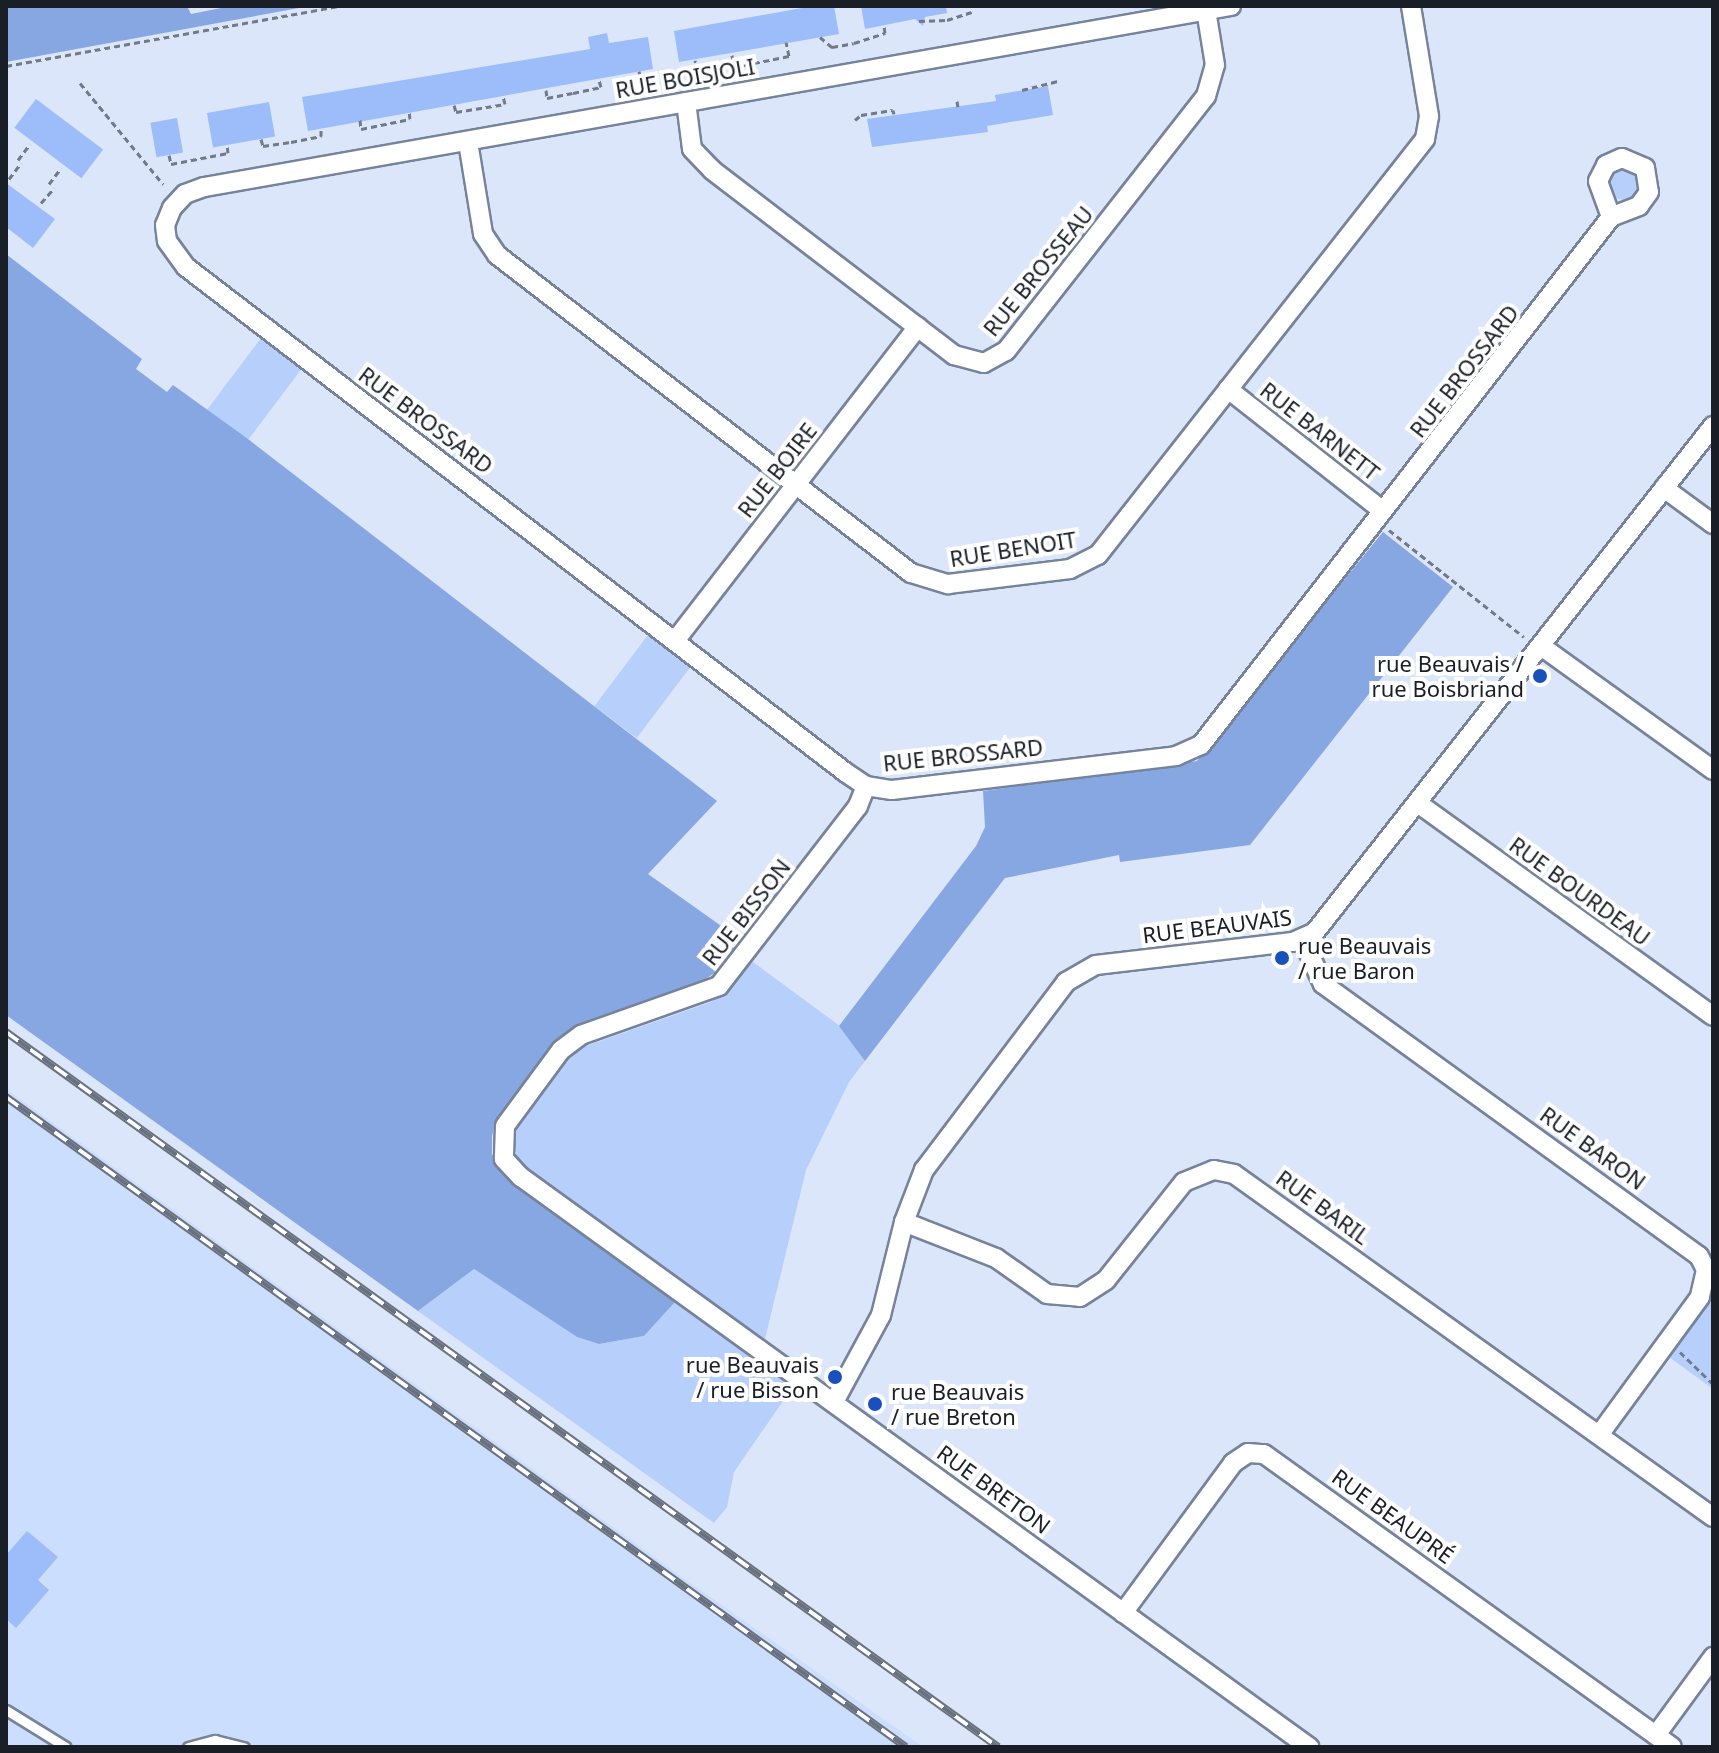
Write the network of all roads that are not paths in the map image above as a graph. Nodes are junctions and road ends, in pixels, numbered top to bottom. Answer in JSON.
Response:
{"nodes":[{"id":1,"x":1231,"y":6,"type":"edge"},
{"id":2,"x":1411,"y":6,"type":"edge"},
{"id":3,"x":1206,"y":10,"type":"junction"},
{"id":4,"x":686,"y":102,"type":"junction"},
{"id":5,"x":468,"y":142,"type":"junction"},
{"id":6,"x":1611,"y":217,"type":"dead end"},
{"id":7,"x":165,"y":225,"type":"joint"},
{"id":8,"x":918,"y":327,"type":"junction"},
{"id":9,"x":1228,"y":389,"type":"junction"},
{"id":10,"x":1713,"y":426,"type":"edge"},
{"id":11,"x":796,"y":485,"type":"junction"},
{"id":12,"x":1664,"y":488,"type":"junction"},
{"id":13,"x":1385,"y":519,"type":"junction"},
{"id":14,"x":1713,"y":524,"type":"edge"},
{"id":15,"x":675,"y":641,"type":"junction"},
{"id":16,"x":1535,"y":644,"type":"junction"},
{"id":17,"x":1713,"y":770,"type":"edge"},
{"id":18,"x":866,"y":786,"type":"junction"},
{"id":19,"x":1419,"y":804,"type":"junction"},
{"id":20,"x":1303,"y":940,"type":"junction"},
{"id":21,"x":1713,"y":1016,"type":"edge"},
{"id":22,"x":502,"y":1151,"type":"joint"},
{"id":23,"x":904,"y":1222,"type":"junction"},
{"id":24,"x":834,"y":1402,"type":"junction"},
{"id":25,"x":1599,"y":1435,"type":"junction"},
{"id":26,"x":1713,"y":1517,"type":"edge"},
{"id":27,"x":1123,"y":1613,"type":"junction"},
{"id":28,"x":1713,"y":1657,"type":"edge"},
{"id":29,"x":6,"y":1710,"type":"edge"},
{"id":30,"x":1656,"y":1735,"type":"junction"},
{"id":31,"x":66,"y":1747,"type":"edge"},
{"id":32,"x":188,"y":1747,"type":"edge"},
{"id":33,"x":244,"y":1747,"type":"edge"},
{"id":34,"x":1309,"y":1747,"type":"edge"},
{"id":35,"x":1672,"y":1747,"type":"edge"}],
"edges":[{"from":1,"to":3,"type":"street","name":"RUE BOISJOLI"},
{"from":2,"to":9,"type":"street","name":"RUE BENOIT"},
{"from":3,"to":4,"type":"street","name":"RUE BOISJOLI"},
{"from":3,"to":8,"type":"street","name":"RUE BROSSEAU"},
{"from":4,"to":5,"type":"street","name":"RUE BOISJOLI"},
{"from":4,"to":8,"type":"street","name":"RUE BROSSEAU"},
{"from":5,"to":7,"type":"street","name":"RUE BOISJOLI"},
{"from":5,"to":11,"type":"street","name":"RUE BENOIT"},
{"from":6,"to":13,"type":"street","name":"RUE BROSSARD"},
{"from":7,"to":15,"type":"street","name":"RUE BROSSARD"},
{"from":8,"to":11,"type":"street","name":"RUE BOIRE"},
{"from":9,"to":11,"type":"street","name":"RUE BENOIT"},
{"from":9,"to":13,"type":"street","name":"RUE BARNETT"},
{"from":10,"to":12,"type":"street","name":"RUE BEAUVAIS"},
{"from":11,"to":15,"type":"street","name":"RUE BOIRE"},
{"from":12,"to":14,"type":"street"},
{"from":12,"to":16,"type":"street","name":"RUE BEAUVAIS"},
{"from":13,"to":18,"type":"street","name":"RUE BROSSARD"},
{"from":15,"to":18,"type":"street","name":"RUE BROSSARD"},
{"from":16,"to":17,"type":"street"},
{"from":16,"to":19,"type":"street","name":"RUE BEAUVAIS"},
{"from":18,"to":22,"type":"street","name":"RUE BISSON"},
{"from":19,"to":20,"type":"street","name":"RUE BEAUVAIS"},
{"from":19,"to":21,"type":"street","name":"RUE BOURDEAU"},
{"from":20,"to":23,"type":"street","name":"RUE BEAUVAIS"},
{"from":20,"to":25,"type":"street","name":"RUE BARON"},
{"from":22,"to":24,"type":"street","name":"RUE BRETON"},
{"from":23,"to":24,"type":"street","name":"RUE BEAUVAIS"},
{"from":23,"to":25,"type":"street","name":"RUE BARIL"},
{"from":24,"to":27,"type":"street","name":"RUE BRETON"},
{"from":25,"to":26,"type":"street","name":"RUE BARIL"},
{"from":27,"to":30,"type":"street","name":"RUE BEAUPRÉ"},
{"from":27,"to":34,"type":"street","name":"RUE BRETON"},
{"from":28,"to":30,"type":"street"},
{"from":29,"to":31,"type":"lane"},
{"from":30,"to":35,"type":"street","name":"RUE BEAUPRÉ"},
{"from":32,"to":33,"type":"lane"}]}
